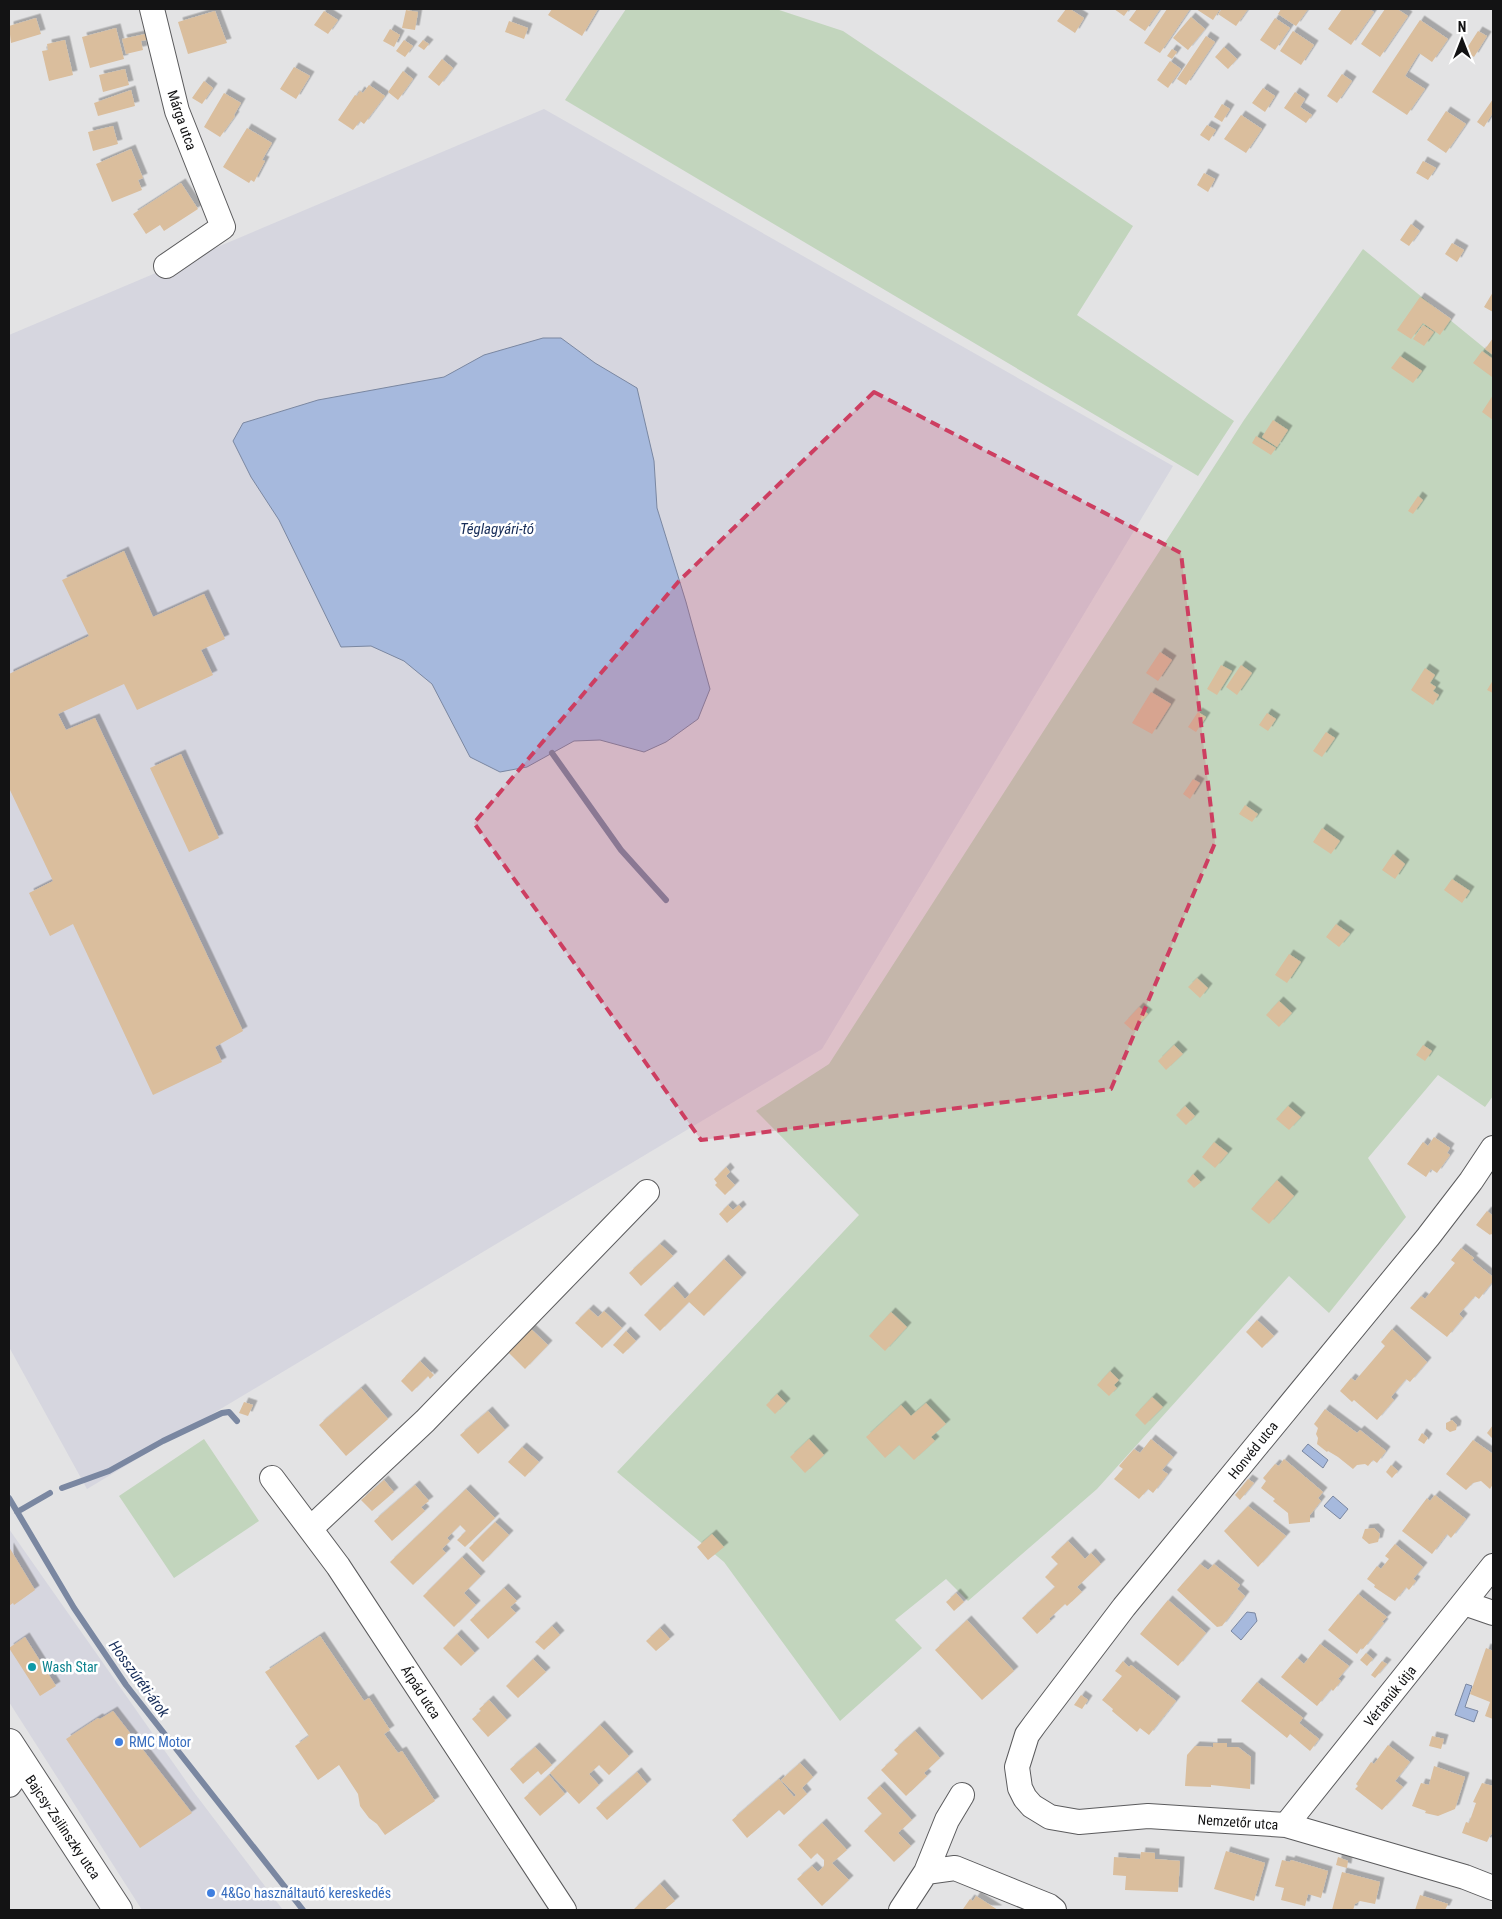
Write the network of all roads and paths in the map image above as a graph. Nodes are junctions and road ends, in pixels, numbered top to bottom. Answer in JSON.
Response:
{"nodes":[{"id":1,"x":152,"y":9,"type":"edge"},
{"id":2,"x":166,"y":266,"type":"dead end"},
{"id":3,"x":1493,"y":1148,"type":"edge"},
{"id":4,"x":647,"y":1192,"type":"dead end"},
{"id":5,"x":272,"y":1478,"type":"dead end"},
{"id":6,"x":311,"y":1528,"type":"junction"},
{"id":7,"x":1493,"y":1566,"type":"edge"},
{"id":8,"x":1464,"y":1602,"type":"junction"},
{"id":9,"x":1493,"y":1612,"type":"edge"},
{"id":10,"x":9,"y":1743,"type":"edge"},
{"id":11,"x":1021,"y":1756,"type":"joint"},
{"id":12,"x":16,"y":1776,"type":"edge"},
{"id":13,"x":962,"y":1795,"type":"dead end"},
{"id":14,"x":1286,"y":1825,"type":"junction"},
{"id":15,"x":926,"y":1872,"type":"junction"},
{"id":16,"x":1493,"y":1888,"type":"edge"},
{"id":17,"x":559,"y":1908,"type":"edge"},
{"id":18,"x":118,"y":1910,"type":"edge"},
{"id":19,"x":901,"y":1910,"type":"edge"},
{"id":20,"x":1054,"y":1910,"type":"edge"}],
"edges":[{"from":1,"to":2,"type":"street","name":"Márga utca"},
{"from":3,"to":11,"type":"street","name":"Honvéd utca"},
{"from":4,"to":6,"type":"street"},
{"from":5,"to":6,"type":"street","name":"Árpád utca"},
{"from":6,"to":17,"type":"street","name":"Árpád utca"},
{"from":7,"to":8,"type":"street","name":"Vértanúk útja"},
{"from":8,"to":9,"type":"street"},
{"from":8,"to":14,"type":"street","name":"Vértanúk útja"},
{"from":10,"to":12,"type":"main road","name":"Bajcsy-Zsilinszky utca"},
{"from":11,"to":14,"type":"street","name":"Nemzetőr utca"},
{"from":12,"to":18,"type":"main road","name":"Bajcsy-Zsilinszky utca"},
{"from":13,"to":15,"type":"street"},
{"from":14,"to":16,"type":"street","name":"Nemzetőr utca"},
{"from":15,"to":19,"type":"street"},
{"from":15,"to":20,"type":"street"}]}
